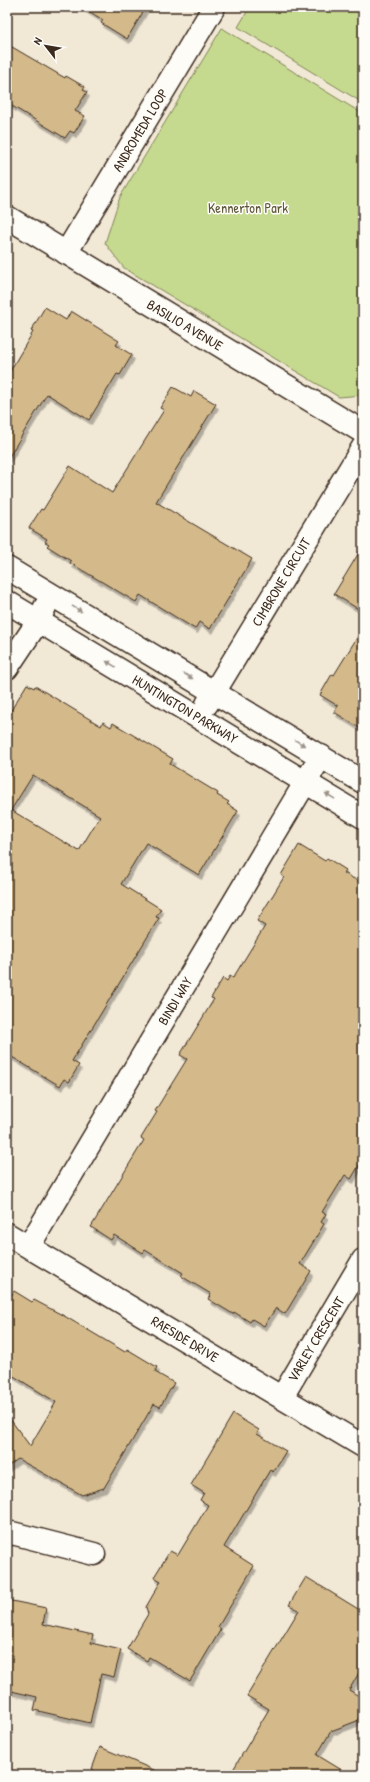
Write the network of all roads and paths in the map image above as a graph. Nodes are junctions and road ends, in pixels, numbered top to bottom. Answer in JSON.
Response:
{"nodes":[{"id":1,"x":214,"y":7,"type":"edge"},
{"id":2,"x":7,"y":217,"type":"edge"},
{"id":3,"x":66,"y":253,"type":"junction"},
{"id":4,"x":363,"y":432,"type":"edge"},
{"id":5,"x":363,"y":447,"type":"edge"},
{"id":6,"x":7,"y":568,"type":"edge"},
{"id":7,"x":51,"y":594,"type":"junction"},
{"id":8,"x":7,"y":602,"type":"edge"},
{"id":9,"x":38,"y":620,"type":"junction"},
{"id":10,"x":7,"y":668,"type":"edge"},
{"id":11,"x":215,"y":692,"type":"junction"},
{"id":12,"x":199,"y":717,"type":"junction"},
{"id":13,"x":321,"y":756,"type":"junction"},
{"id":14,"x":306,"y":782,"type":"junction"},
{"id":15,"x":363,"y":782,"type":"edge"},
{"id":16,"x":363,"y":816,"type":"edge"},
{"id":17,"x":7,"y":1234,"type":"edge"},
{"id":18,"x":28,"y":1246,"type":"junction"},
{"id":19,"x":363,"y":1260,"type":"edge"},
{"id":20,"x":282,"y":1397,"type":"junction"},
{"id":21,"x":363,"y":1446,"type":"edge"},
{"id":22,"x":7,"y":1535,"type":"edge"},
{"id":23,"x":94,"y":1554,"type":"dead end"}],
"edges":[{"from":1,"to":3,"type":"street","name":"ANDROMEDA LOOP"},
{"from":2,"to":3,"type":"street","name":"BASILIO AVENUE"},
{"from":3,"to":4,"type":"street","name":"BASILIO AVENUE"},
{"from":5,"to":11,"type":"street","name":"CIMBRONE CIRCUIT"},
{"from":6,"to":7,"type":"street"},
{"from":7,"to":9,"type":"street"},
{"from":7,"to":11,"type":"street","one_way":true},
{"from":8,"to":9,"type":"street","name":"HUNTINGTON PARKWAY"},
{"from":9,"to":10,"type":"street"},
{"from":12,"to":9,"type":"street","name":"HUNTINGTON PARKWAY","one_way":true},
{"from":11,"to":12,"type":"street","name":"CIMBRONE CIRCUIT"},
{"from":11,"to":13,"type":"street","one_way":true},
{"from":12,"to":14,"type":"street","name":"HUNTINGTON PARKWAY"},
{"from":13,"to":14,"type":"street","name":"BINDI WAY"},
{"from":13,"to":15,"type":"street"},
{"from":16,"to":14,"type":"street","name":"HUNTINGTON PARKWAY","one_way":true},
{"from":14,"to":18,"type":"street","name":"BINDI WAY"},
{"from":17,"to":18,"type":"street","name":"RAESIDE DRIVE"},
{"from":18,"to":20,"type":"street","name":"RAESIDE DRIVE"},
{"from":19,"to":20,"type":"street","name":"VARLEY CRESCENT"},
{"from":20,"to":21,"type":"street","name":"RAESIDE DRIVE"},
{"from":22,"to":23,"type":"street"}]}
